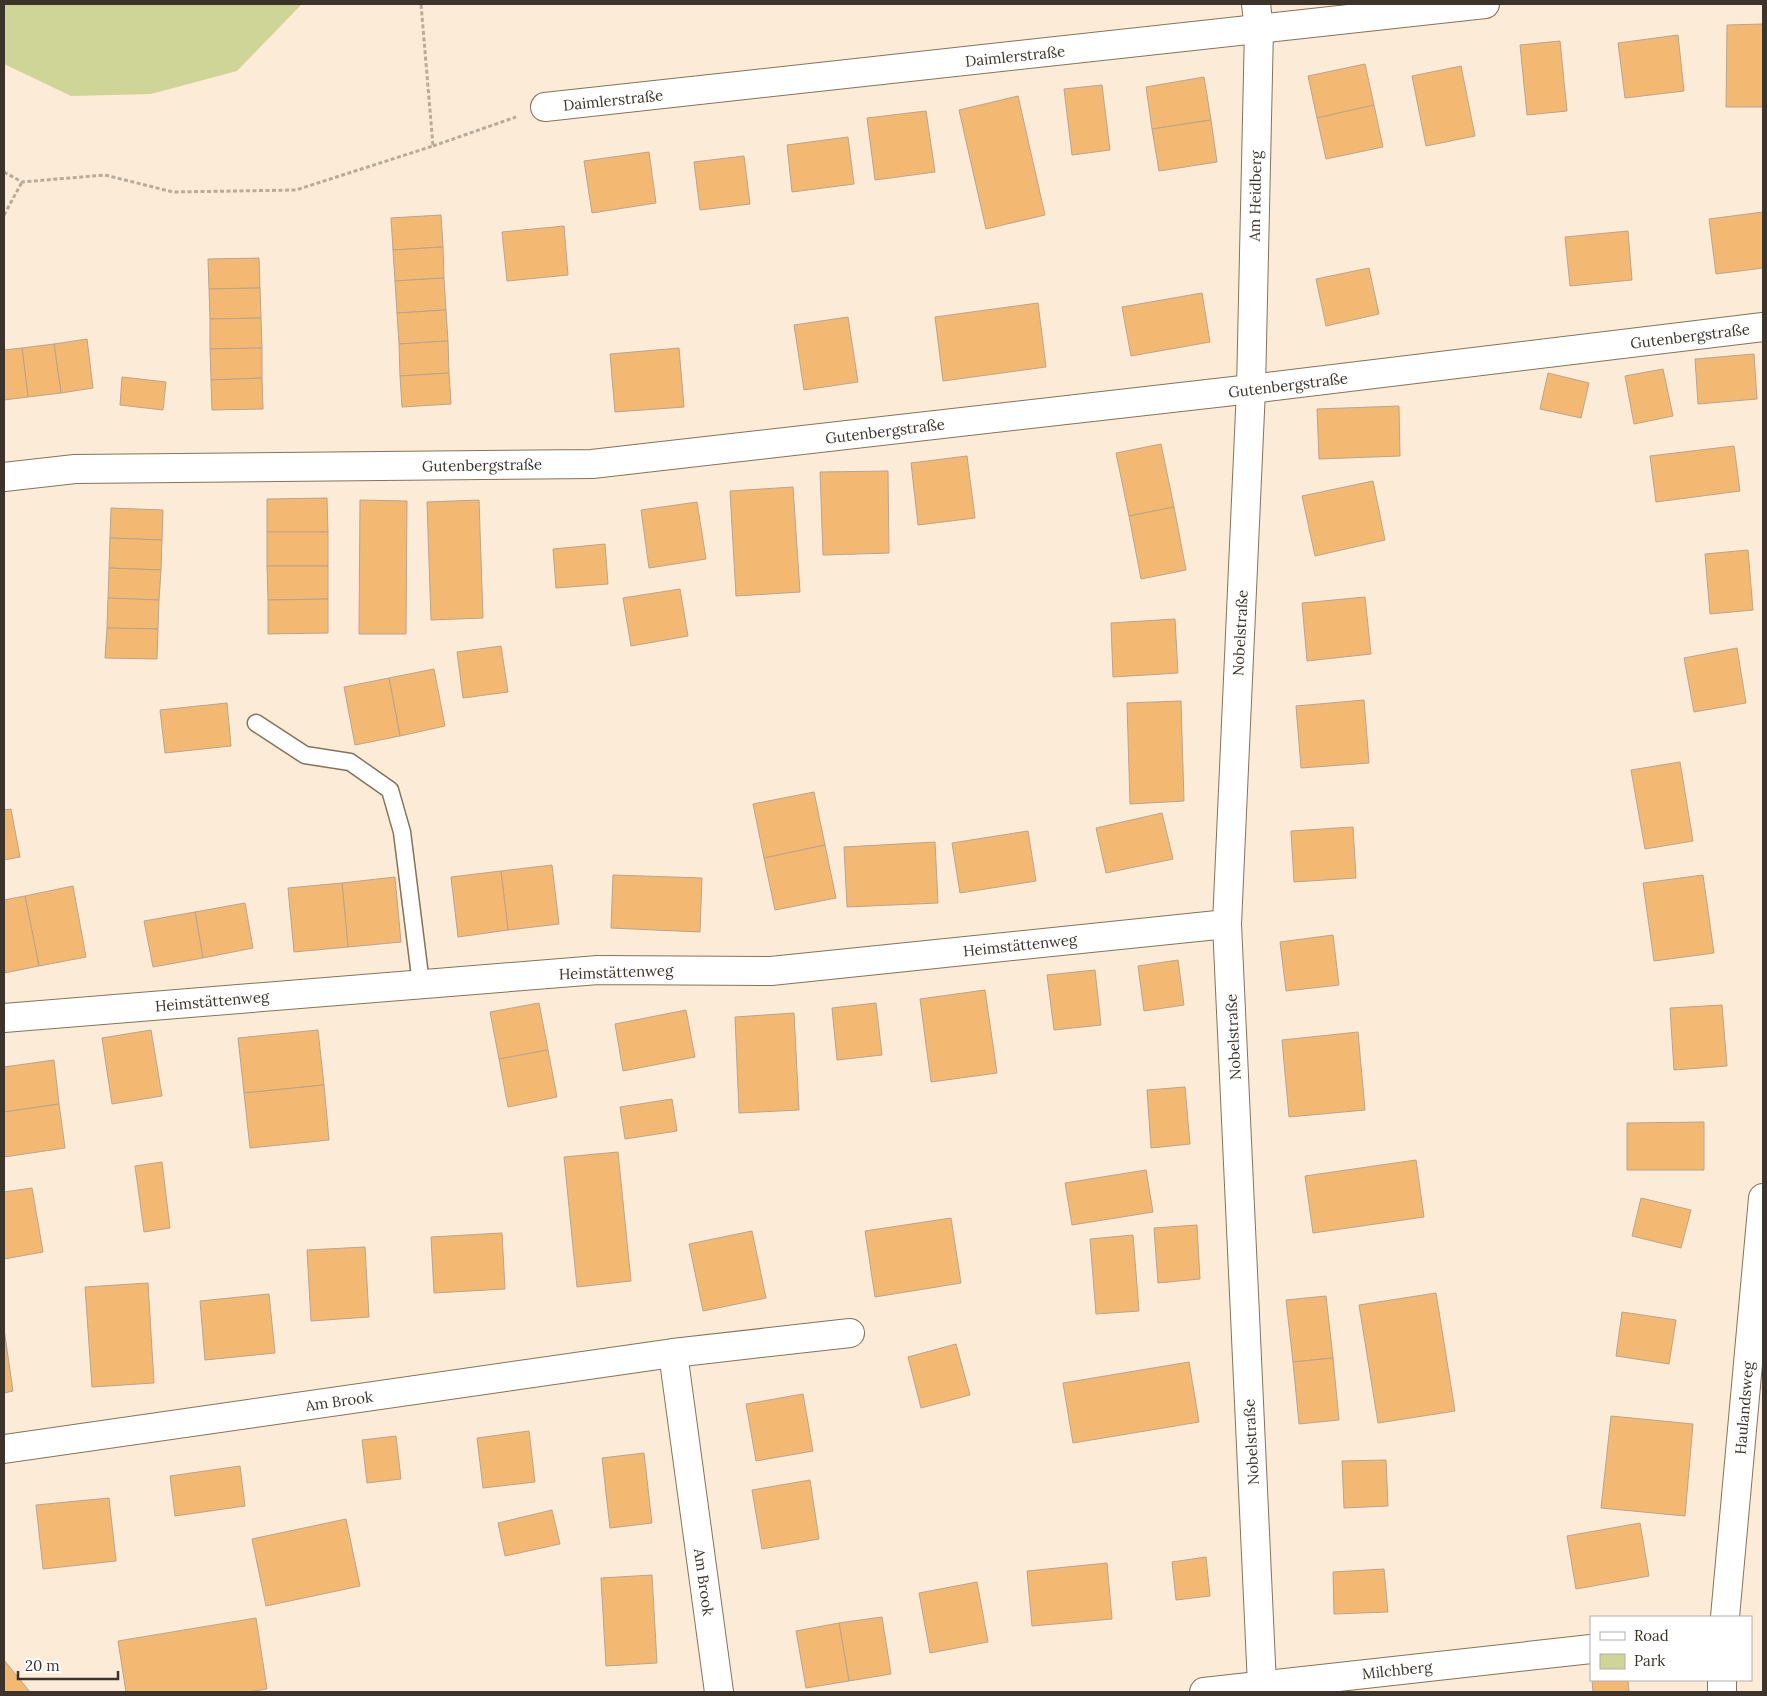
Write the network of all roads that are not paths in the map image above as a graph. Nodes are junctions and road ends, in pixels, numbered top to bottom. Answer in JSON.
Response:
{"nodes":[{"id":1,"x":1485,"y":4,"type":"edge"},
{"id":2,"x":1257,"y":17,"type":"edge"},
{"id":3,"x":545,"y":107,"type":"road end"},
{"id":4,"x":1763,"y":328,"type":"edge"},
{"id":5,"x":1251,"y":389,"type":"junction"},
{"id":6,"x":4,"y":477,"type":"edge"},
{"id":7,"x":256,"y":723,"type":"dead end"},
{"id":8,"x":1228,"y":924,"type":"junction"},
{"id":9,"x":420,"y":984,"type":"junction"},
{"id":10,"x":4,"y":1018,"type":"edge"},
{"id":11,"x":1763,"y":1198,"type":"edge"},
{"id":12,"x":850,"y":1333,"type":"dead end"},
{"id":13,"x":673,"y":1353,"type":"junction"},
{"id":14,"x":4,"y":1449,"type":"edge"},
{"id":15,"x":1725,"y":1616,"type":"edge"},
{"id":16,"x":1590,"y":1649,"type":"edge"},
{"id":17,"x":1262,"y":1685,"type":"junction"},
{"id":18,"x":719,"y":1692,"type":"edge"},
{"id":19,"x":1204,"y":1692,"type":"edge"}],
"edges":[{"from":1,"to":2,"type":"street","name":"Daimlerstraße"},
{"from":2,"to":3,"type":"street","name":"Daimlerstraße"},
{"from":2,"to":5,"type":"street","name":"Am Heidberg"},
{"from":4,"to":5,"type":"street","name":"Gutenbergstraße"},
{"from":5,"to":6,"type":"street","name":"Gutenbergstraße"},
{"from":5,"to":8,"type":"street","name":"Nobelstraße"},
{"from":7,"to":9,"type":"lane"},
{"from":8,"to":9,"type":"street","name":"Heimstättenweg"},
{"from":8,"to":17,"type":"street","name":"Nobelstraße"},
{"from":9,"to":10,"type":"street","name":"Heimstättenweg"},
{"from":11,"to":15,"type":"street","name":"Haulandsweg"},
{"from":12,"to":13,"type":"street","name":"Am Brook"},
{"from":13,"to":14,"type":"street","name":"Am Brook"},
{"from":13,"to":18,"type":"street","name":"Am Brook"},
{"from":16,"to":17,"type":"street","name":"Milchberg"},
{"from":17,"to":19,"type":"street","name":"Milchberg"}]}
